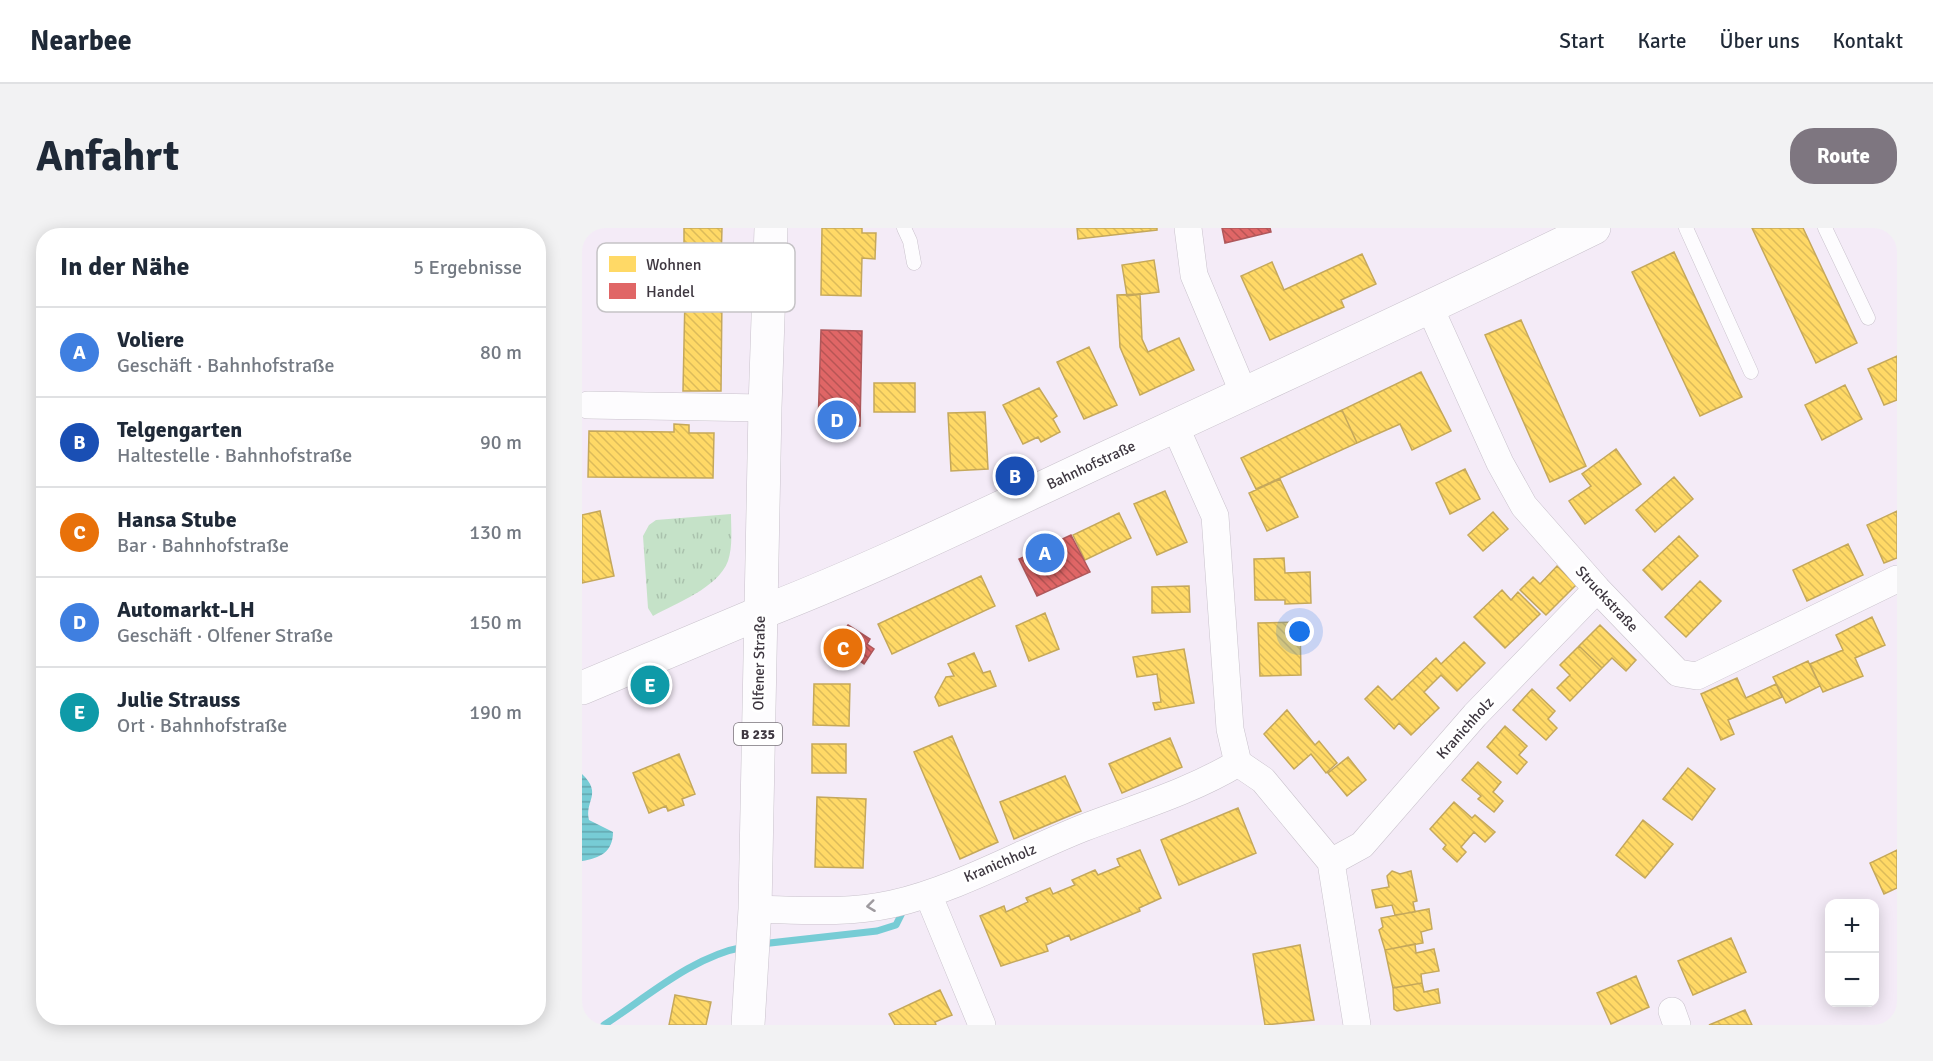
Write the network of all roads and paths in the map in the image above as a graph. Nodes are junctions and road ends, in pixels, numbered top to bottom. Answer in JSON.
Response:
{"nodes":[{"id":1,"x":771,"y":228,"type":"edge"},
{"id":2,"x":904,"y":228,"type":"edge"},
{"id":3,"x":1188,"y":228,"type":"edge"},
{"id":4,"x":1594,"y":228,"type":"edge"},
{"id":5,"x":1686,"y":228,"type":"edge"},
{"id":6,"x":1825,"y":228,"type":"edge"},
{"id":7,"x":770,"y":243,"type":"edge"},
{"id":8,"x":914,"y":263,"type":"dead end"},
{"id":9,"x":1430,"y":308,"type":"junction"},
{"id":10,"x":768,"y":312,"type":"edge"},
{"id":11,"x":1868,"y":318,"type":"dead end"},
{"id":12,"x":1751,"y":372,"type":"dead end"},
{"id":13,"x":1245,"y":394,"type":"junction"},
{"id":14,"x":588,"y":405,"type":"dead end"},
{"id":15,"x":765,"y":408,"type":"junction"},
{"id":16,"x":1175,"y":426,"type":"junction"},
{"id":17,"x":1897,"y":579,"type":"edge"},
{"id":18,"x":1597,"y":589,"type":"junction"},
{"id":19,"x":760,"y":613,"type":"junction"},
{"id":20,"x":582,"y":688,"type":"edge"},
{"id":21,"x":1238,"y":763,"type":"junction"},
{"id":22,"x":1331,"y":862,"type":"junction"},
{"id":23,"x":928,"y":894,"type":"junction"},
{"id":24,"x":754,"y":934,"type":"junction"},
{"id":25,"x":748,"y":1025,"type":"edge"},
{"id":26,"x":982,"y":1025,"type":"edge"},
{"id":27,"x":1358,"y":1025,"type":"edge"}],
"edges":[{"from":1,"to":7,"type":"main road","name":"Olfener Straße","number":"B 235"},
{"from":2,"to":8,"type":"lane"},
{"from":3,"to":13,"type":"street"},
{"from":4,"to":9,"type":"main road","name":"Bahnhofstraße"},
{"from":5,"to":12,"type":"lane"},
{"from":6,"to":11,"type":"lane"},
{"from":9,"to":13,"type":"main road","name":"Bahnhofstraße"},
{"from":9,"to":18,"type":"street","name":"Struckstraße"},
{"from":10,"to":15,"type":"main road","name":"Olfener Straße","number":"B 235"},
{"from":13,"to":16,"type":"main road","name":"Bahnhofstraße"},
{"from":14,"to":15,"type":"street"},
{"from":15,"to":19,"type":"main road","name":"Olfener Straße","number":"B 235"},
{"from":16,"to":19,"type":"main road","name":"Bahnhofstraße"},
{"from":16,"to":21,"type":"street"},
{"from":17,"to":18,"type":"street","name":"Struckstraße"},
{"from":18,"to":22,"type":"street","name":"Kranichholz"},
{"from":19,"to":20,"type":"main road","name":"Bahnhofstraße"},
{"from":19,"to":24,"type":"main road","name":"Olfener Straße","number":"B 235"},
{"from":21,"to":22,"type":"street"},
{"from":21,"to":23,"type":"street","name":"Kranichholz"},
{"from":22,"to":27,"type":"street"},
{"from":23,"to":24,"type":"street","name":"Kranichholz","one_way":true},
{"from":23,"to":26,"type":"street"},
{"from":24,"to":25,"type":"main road","name":"Olfener Straße","number":"B 235"}]}
